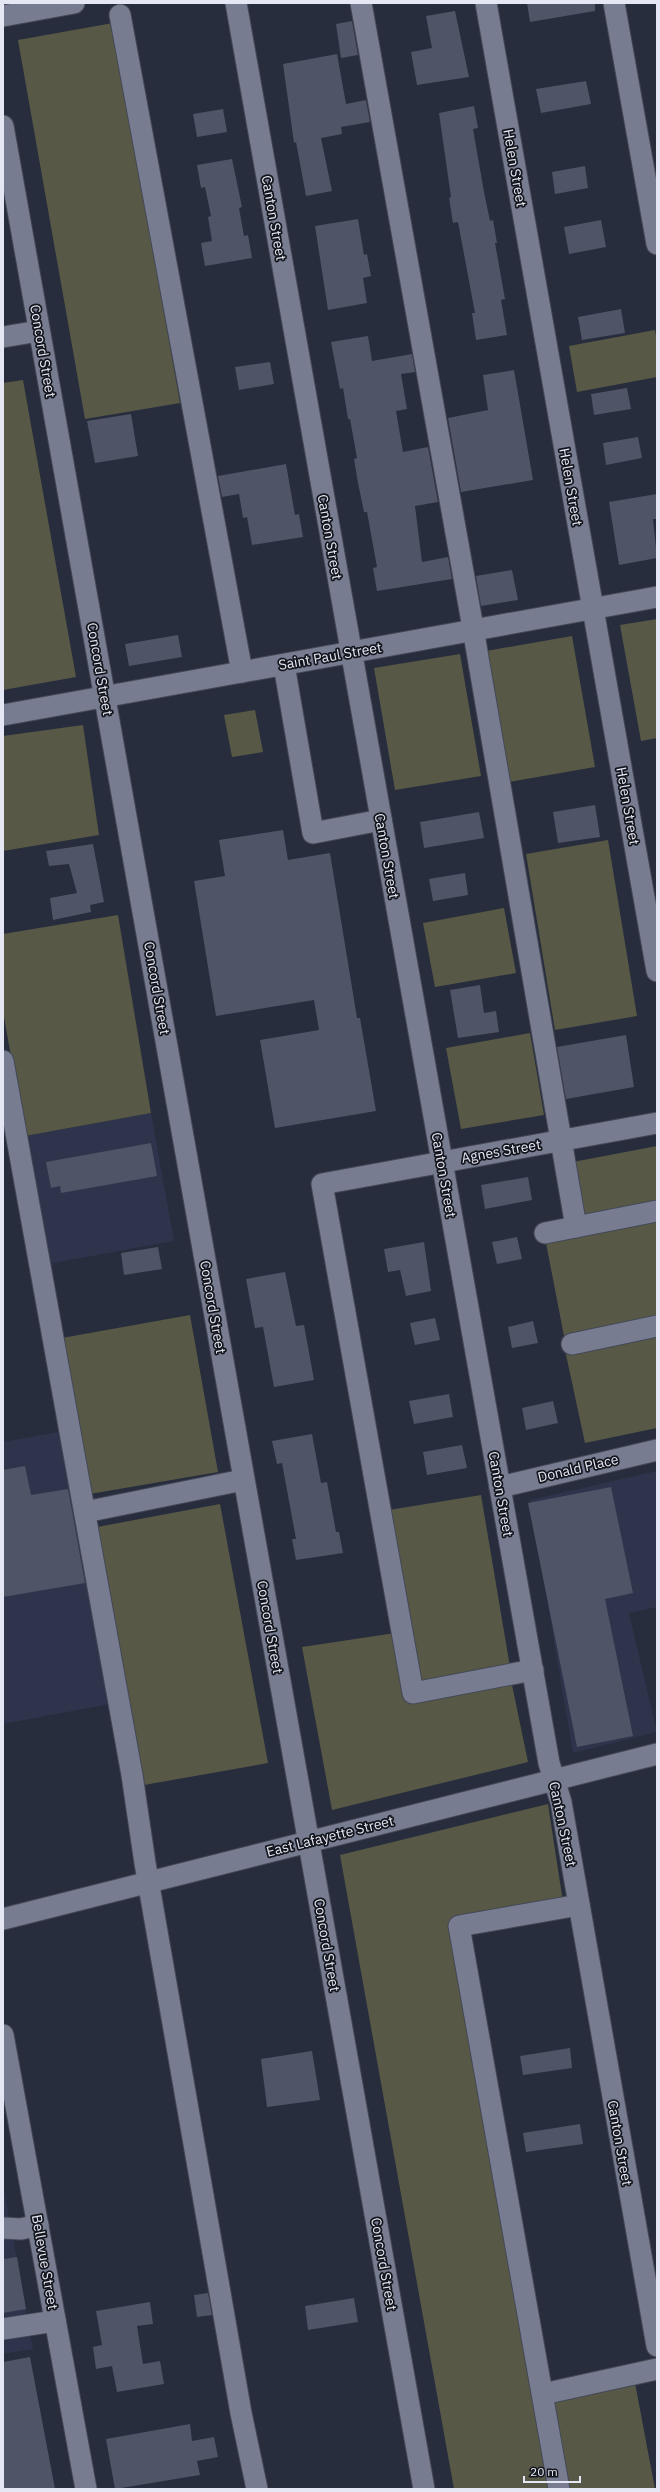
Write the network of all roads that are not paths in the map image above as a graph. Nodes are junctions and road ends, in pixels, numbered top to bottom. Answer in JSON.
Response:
{"nodes":[{"id":1,"x":74,"y":3,"type":"edge"},
{"id":2,"x":236,"y":3,"type":"edge"},
{"id":3,"x":361,"y":3,"type":"edge"},
{"id":4,"x":486,"y":3,"type":"edge"},
{"id":5,"x":614,"y":3,"type":"edge"},
{"id":6,"x":120,"y":15,"type":"dead end"},
{"id":7,"x":3,"y":16,"type":"edge"},
{"id":8,"x":3,"y":126,"type":"edge"},
{"id":9,"x":6,"y":166,"type":"edge"},
{"id":10,"x":657,"y":244,"type":"edge"},
{"id":11,"x":39,"y":331,"type":"junction"},
{"id":12,"x":3,"y":337,"type":"edge"},
{"id":13,"x":657,"y":597,"type":"edge"},
{"id":14,"x":593,"y":609,"type":"junction"},
{"id":15,"x":474,"y":631,"type":"junction"},
{"id":16,"x":351,"y":653,"type":"junction"},
{"id":17,"x":284,"y":665,"type":"junction"},
{"id":18,"x":242,"y":672,"type":"junction"},
{"id":19,"x":105,"y":697,"type":"junction"},
{"id":20,"x":3,"y":715,"type":"edge"},
{"id":21,"x":381,"y":820,"type":"junction"},
{"id":22,"x":657,"y":971,"type":"edge"},
{"id":23,"x":3,"y":1061,"type":"edge"},
{"id":24,"x":657,"y":1123,"type":"edge"},
{"id":25,"x":561,"y":1140,"type":"junction"},
{"id":26,"x":442,"y":1162,"type":"junction"},
{"id":27,"x":657,"y":1211,"type":"edge"},
{"id":28,"x":576,"y":1227,"type":"junction"},
{"id":29,"x":545,"y":1233,"type":"dead end"},
{"id":30,"x":657,"y":1326,"type":"edge"},
{"id":31,"x":572,"y":1344,"type":"dead end"},
{"id":32,"x":657,"y":1450,"type":"edge"},
{"id":33,"x":243,"y":1480,"type":"junction"},
{"id":34,"x":500,"y":1487,"type":"junction"},
{"id":35,"x":84,"y":1512,"type":"junction"},
{"id":36,"x":533,"y":1670,"type":"junction"},
{"id":37,"x":657,"y":1754,"type":"edge"},
{"id":38,"x":555,"y":1780,"type":"junction"},
{"id":39,"x":308,"y":1840,"type":"junction"},
{"id":40,"x":149,"y":1881,"type":"junction"},
{"id":41,"x":579,"y":1905,"type":"junction"},
{"id":42,"x":3,"y":1919,"type":"edge"},
{"id":43,"x":3,"y":2035,"type":"edge"},
{"id":44,"x":38,"y":2226,"type":"junction"},
{"id":45,"x":3,"y":2228,"type":"edge"},
{"id":46,"x":55,"y":2321,"type":"junction"},
{"id":47,"x":3,"y":2329,"type":"edge"},
{"id":48,"x":657,"y":2346,"type":"edge"},
{"id":49,"x":657,"y":2370,"type":"edge"},
{"id":50,"x":542,"y":2394,"type":"junction"},
{"id":51,"x":86,"y":2489,"type":"edge"},
{"id":52,"x":257,"y":2489,"type":"edge"},
{"id":53,"x":424,"y":2489,"type":"edge"},
{"id":54,"x":560,"y":2489,"type":"edge"}],
"edges":[{"from":1,"to":7,"type":"street"},
{"from":2,"to":16,"type":"street","name":"Canton Street"},
{"from":3,"to":15,"type":"street"},
{"from":4,"to":14,"type":"street","name":"Helen Street"},
{"from":5,"to":10,"type":"street"},
{"from":6,"to":18,"type":"street"},
{"from":8,"to":9,"type":"street","name":"Concord Street"},
{"from":9,"to":11,"type":"street","name":"Concord Street"},
{"from":11,"to":12,"type":"street"},
{"from":11,"to":19,"type":"street","name":"Concord Street"},
{"from":13,"to":14,"type":"street","name":"Saint Paul Street"},
{"from":14,"to":15,"type":"street","name":"Saint Paul Street"},
{"from":14,"to":22,"type":"street","name":"Helen Street"},
{"from":15,"to":16,"type":"street","name":"Saint Paul Street"},
{"from":15,"to":25,"type":"street"},
{"from":16,"to":17,"type":"street","name":"Saint Paul Street"},
{"from":16,"to":21,"type":"street","name":"Canton Street"},
{"from":17,"to":18,"type":"street","name":"Saint Paul Street"},
{"from":17,"to":21,"type":"street"},
{"from":18,"to":19,"type":"street","name":"Saint Paul Street"},
{"from":19,"to":20,"type":"street","name":"Saint Paul Street"},
{"from":19,"to":33,"type":"street","name":"Concord Street"},
{"from":21,"to":26,"type":"street","name":"Canton Street"},
{"from":23,"to":35,"type":"street"},
{"from":24,"to":25,"type":"street","name":"Agnes Street"},
{"from":25,"to":26,"type":"street","name":"Agnes Street"},
{"from":25,"to":28,"type":"street"},
{"from":26,"to":34,"type":"street","name":"Canton Street"},
{"from":26,"to":36,"type":"street","name":"Agnes Street"},
{"from":27,"to":28,"type":"street"},
{"from":28,"to":29,"type":"street"},
{"from":30,"to":31,"type":"street"},
{"from":32,"to":34,"type":"street","name":"Donald Place"},
{"from":33,"to":35,"type":"street"},
{"from":33,"to":39,"type":"street","name":"Concord Street"},
{"from":34,"to":36,"type":"street","name":"Canton Street"},
{"from":35,"to":40,"type":"street"},
{"from":36,"to":38,"type":"street","name":"Canton Street"},
{"from":37,"to":38,"type":"street","name":"East Lafayette Street"},
{"from":38,"to":39,"type":"street","name":"East Lafayette Street"},
{"from":38,"to":41,"type":"street","name":"Canton Street"},
{"from":39,"to":40,"type":"street","name":"East Lafayette Street"},
{"from":39,"to":53,"type":"street","name":"Concord Street"},
{"from":40,"to":42,"type":"street","name":"East Lafayette Street"},
{"from":40,"to":52,"type":"street"},
{"from":41,"to":48,"type":"street","name":"Canton Street"},
{"from":41,"to":50,"type":"street"},
{"from":43,"to":44,"type":"street","name":"Bellevue Street"},
{"from":44,"to":45,"type":"street"},
{"from":44,"to":46,"type":"street","name":"Bellevue Street"},
{"from":46,"to":47,"type":"street"},
{"from":46,"to":51,"type":"street","name":"Bellevue Street"},
{"from":49,"to":50,"type":"street"},
{"from":50,"to":54,"type":"street"}]}
